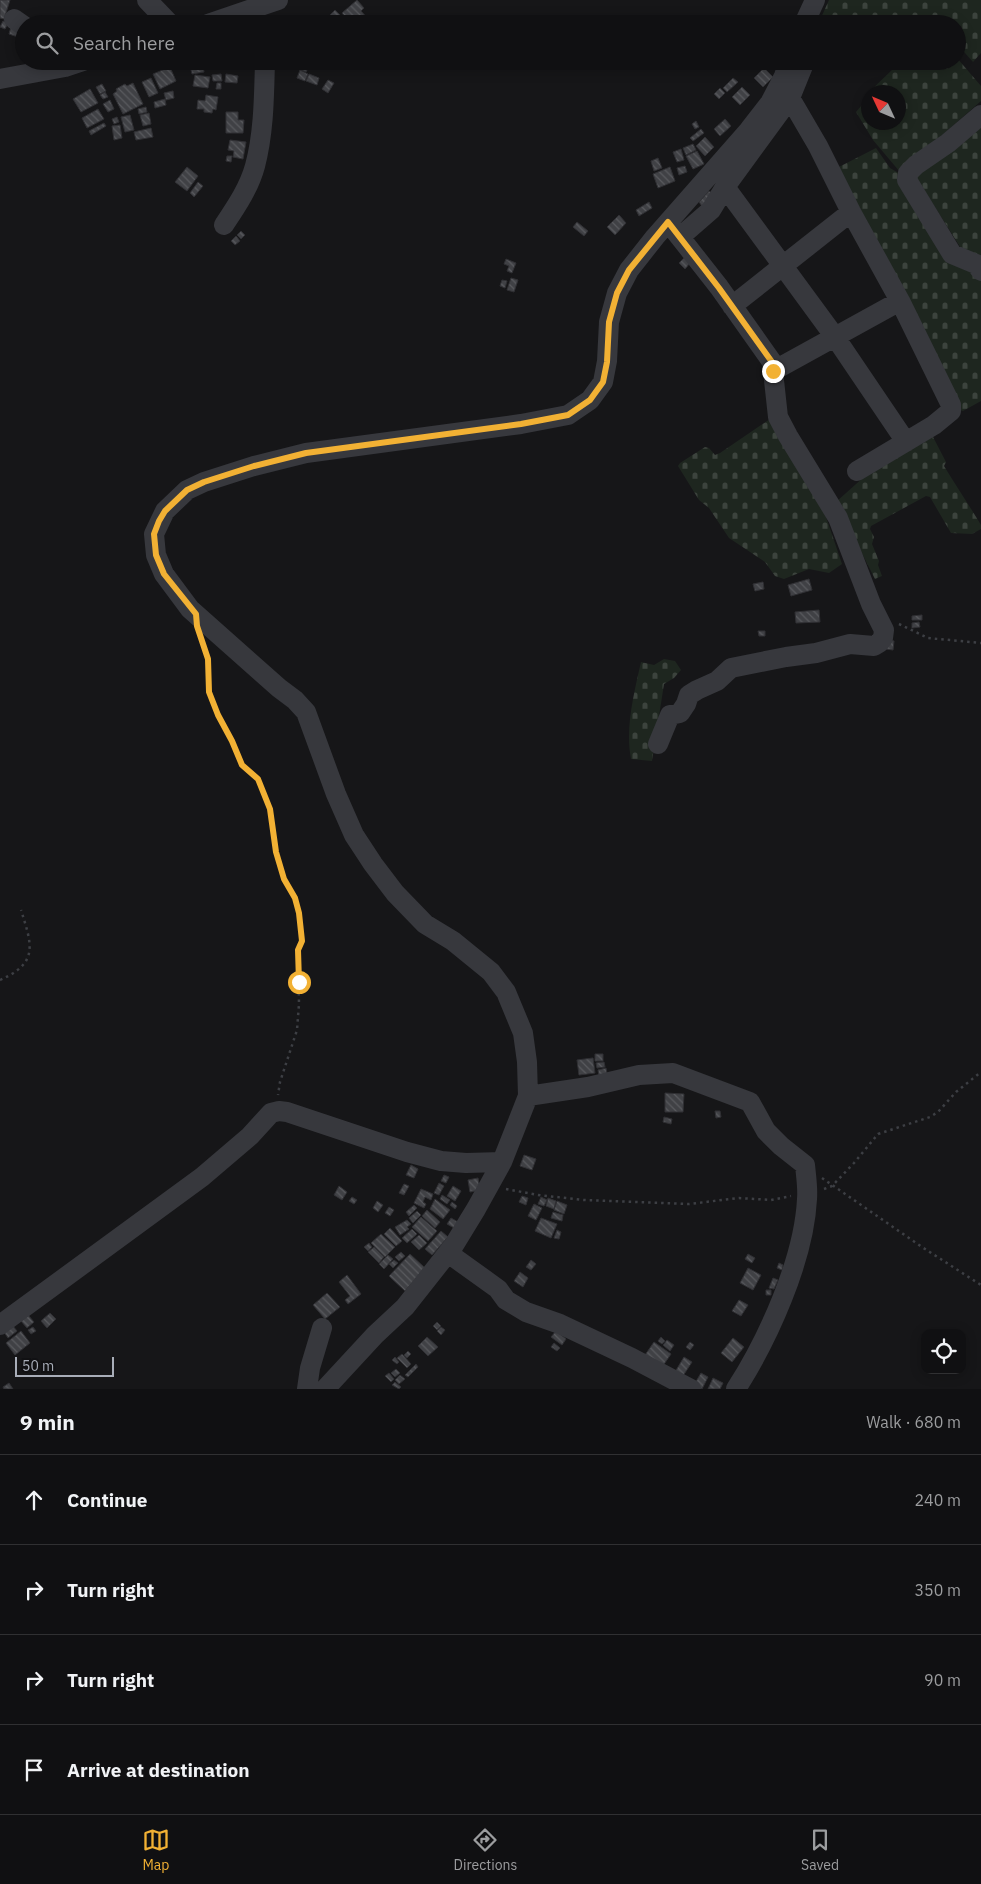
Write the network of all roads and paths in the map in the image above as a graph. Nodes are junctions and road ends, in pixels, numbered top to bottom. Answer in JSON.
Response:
{"nodes":[{"id":1,"x":147,"y":0,"type":"edge"},
{"id":2,"x":226,"y":0,"type":"edge"},
{"id":3,"x":278,"y":0,"type":"edge"},
{"id":4,"x":815,"y":0,"type":"edge"},
{"id":5,"x":163,"y":15,"type":"edge"},
{"id":6,"x":253,"y":15,"type":"edge"},
{"id":7,"x":808,"y":15,"type":"edge"},
{"id":8,"x":39,"y":70,"type":"edge"},
{"id":9,"x":265,"y":70,"type":"edge"},
{"id":10,"x":786,"y":70,"type":"edge"},
{"id":11,"x":801,"y":70,"type":"edge"},
{"id":12,"x":0,"y":79,"type":"edge"},
{"id":13,"x":790,"y":98,"type":"junction"},
{"id":14,"x":981,"y":115,"type":"edge"},
{"id":15,"x":725,"y":186,"type":"junction"},
{"id":16,"x":851,"y":212,"type":"junction"},
{"id":17,"x":224,"y":225,"type":"dead end"},
{"id":18,"x":674,"y":230,"type":"junction"},
{"id":19,"x":782,"y":265,"type":"junction"},
{"id":20,"x":979,"y":266,"type":"edge"},
{"id":21,"x":900,"y":301,"type":"junction"},
{"id":22,"x":732,"y":306,"type":"junction"},
{"id":23,"x":835,"y":337,"type":"junction"},
{"id":24,"x":773,"y":371,"type":"junction"},
{"id":25,"x":906,"y":442,"type":"junction"},
{"id":26,"x":856,"y":471,"type":"dead end"},
{"id":27,"x":196,"y":614,"type":"junction"},
{"id":28,"x":897,"y":623,"type":"dead end"},
{"id":29,"x":981,"y":643,"type":"edge"},
{"id":30,"x":658,"y":744,"type":"dead end"},
{"id":31,"x":22,"y":910,"type":"dead end"},
{"id":32,"x":0,"y":980,"type":"edge"},
{"id":33,"x":981,"y":1072,"type":"edge"},
{"id":34,"x":528,"y":1096,"type":"junction"},
{"id":35,"x":275,"y":1111,"type":"junction"},
{"id":36,"x":502,"y":1162,"type":"junction"},
{"id":37,"x":805,"y":1165,"type":"junction"},
{"id":38,"x":491,"y":1181,"type":"junction"},
{"id":39,"x":832,"y":1186,"type":"junction"},
{"id":40,"x":807,"y":1195,"type":"junction"},
{"id":41,"x":448,"y":1253,"type":"junction"},
{"id":42,"x":981,"y":1285,"type":"edge"},
{"id":43,"x":0,"y":1325,"type":"edge"},
{"id":44,"x":322,"y":1328,"type":"dead end"},
{"id":45,"x":307,"y":1389,"type":"edge"},
{"id":46,"x":325,"y":1389,"type":"edge"},
{"id":47,"x":691,"y":1389,"type":"edge"},
{"id":48,"x":736,"y":1389,"type":"edge"}],
"edges":[{"from":1,"to":5,"type":"street"},
{"from":2,"to":6,"type":"street"},
{"from":3,"to":6,"type":"street"},
{"from":4,"to":7,"type":"street"},
{"from":8,"to":12,"type":"street"},
{"from":9,"to":17,"type":"street"},
{"from":10,"to":18,"type":"street"},
{"from":11,"to":13,"type":"street"},
{"from":13,"to":15,"type":"street"},
{"from":13,"to":16,"type":"street"},
{"from":14,"to":20,"type":"street"},
{"from":15,"to":18,"type":"street"},
{"from":15,"to":19,"type":"street"},
{"from":16,"to":19,"type":"street"},
{"from":16,"to":21,"type":"street"},
{"from":18,"to":22,"type":"street"},
{"from":18,"to":27,"type":"street"},
{"from":19,"to":22,"type":"street"},
{"from":19,"to":23,"type":"street"},
{"from":21,"to":23,"type":"street"},
{"from":21,"to":25,"type":"street"},
{"from":22,"to":24,"type":"street"},
{"from":23,"to":24,"type":"street"},
{"from":23,"to":25,"type":"street"},
{"from":24,"to":30,"type":"street"},
{"from":25,"to":26,"type":"street"},
{"from":27,"to":34,"type":"street"},
{"from":27,"to":35,"type":"path"},
{"from":28,"to":29,"type":"path"},
{"from":31,"to":32,"type":"path"},
{"from":33,"to":39,"type":"path"},
{"from":34,"to":36,"type":"street"},
{"from":34,"to":37,"type":"street"},
{"from":35,"to":36,"type":"street"},
{"from":35,"to":43,"type":"street"},
{"from":36,"to":38,"type":"street"},
{"from":37,"to":39,"type":"path"},
{"from":37,"to":40,"type":"street"},
{"from":38,"to":40,"type":"path"},
{"from":38,"to":41,"type":"street"},
{"from":39,"to":40,"type":"path"},
{"from":39,"to":42,"type":"path"},
{"from":40,"to":48,"type":"street"},
{"from":41,"to":46,"type":"street"},
{"from":41,"to":47,"type":"street"},
{"from":44,"to":45,"type":"street"}]}
